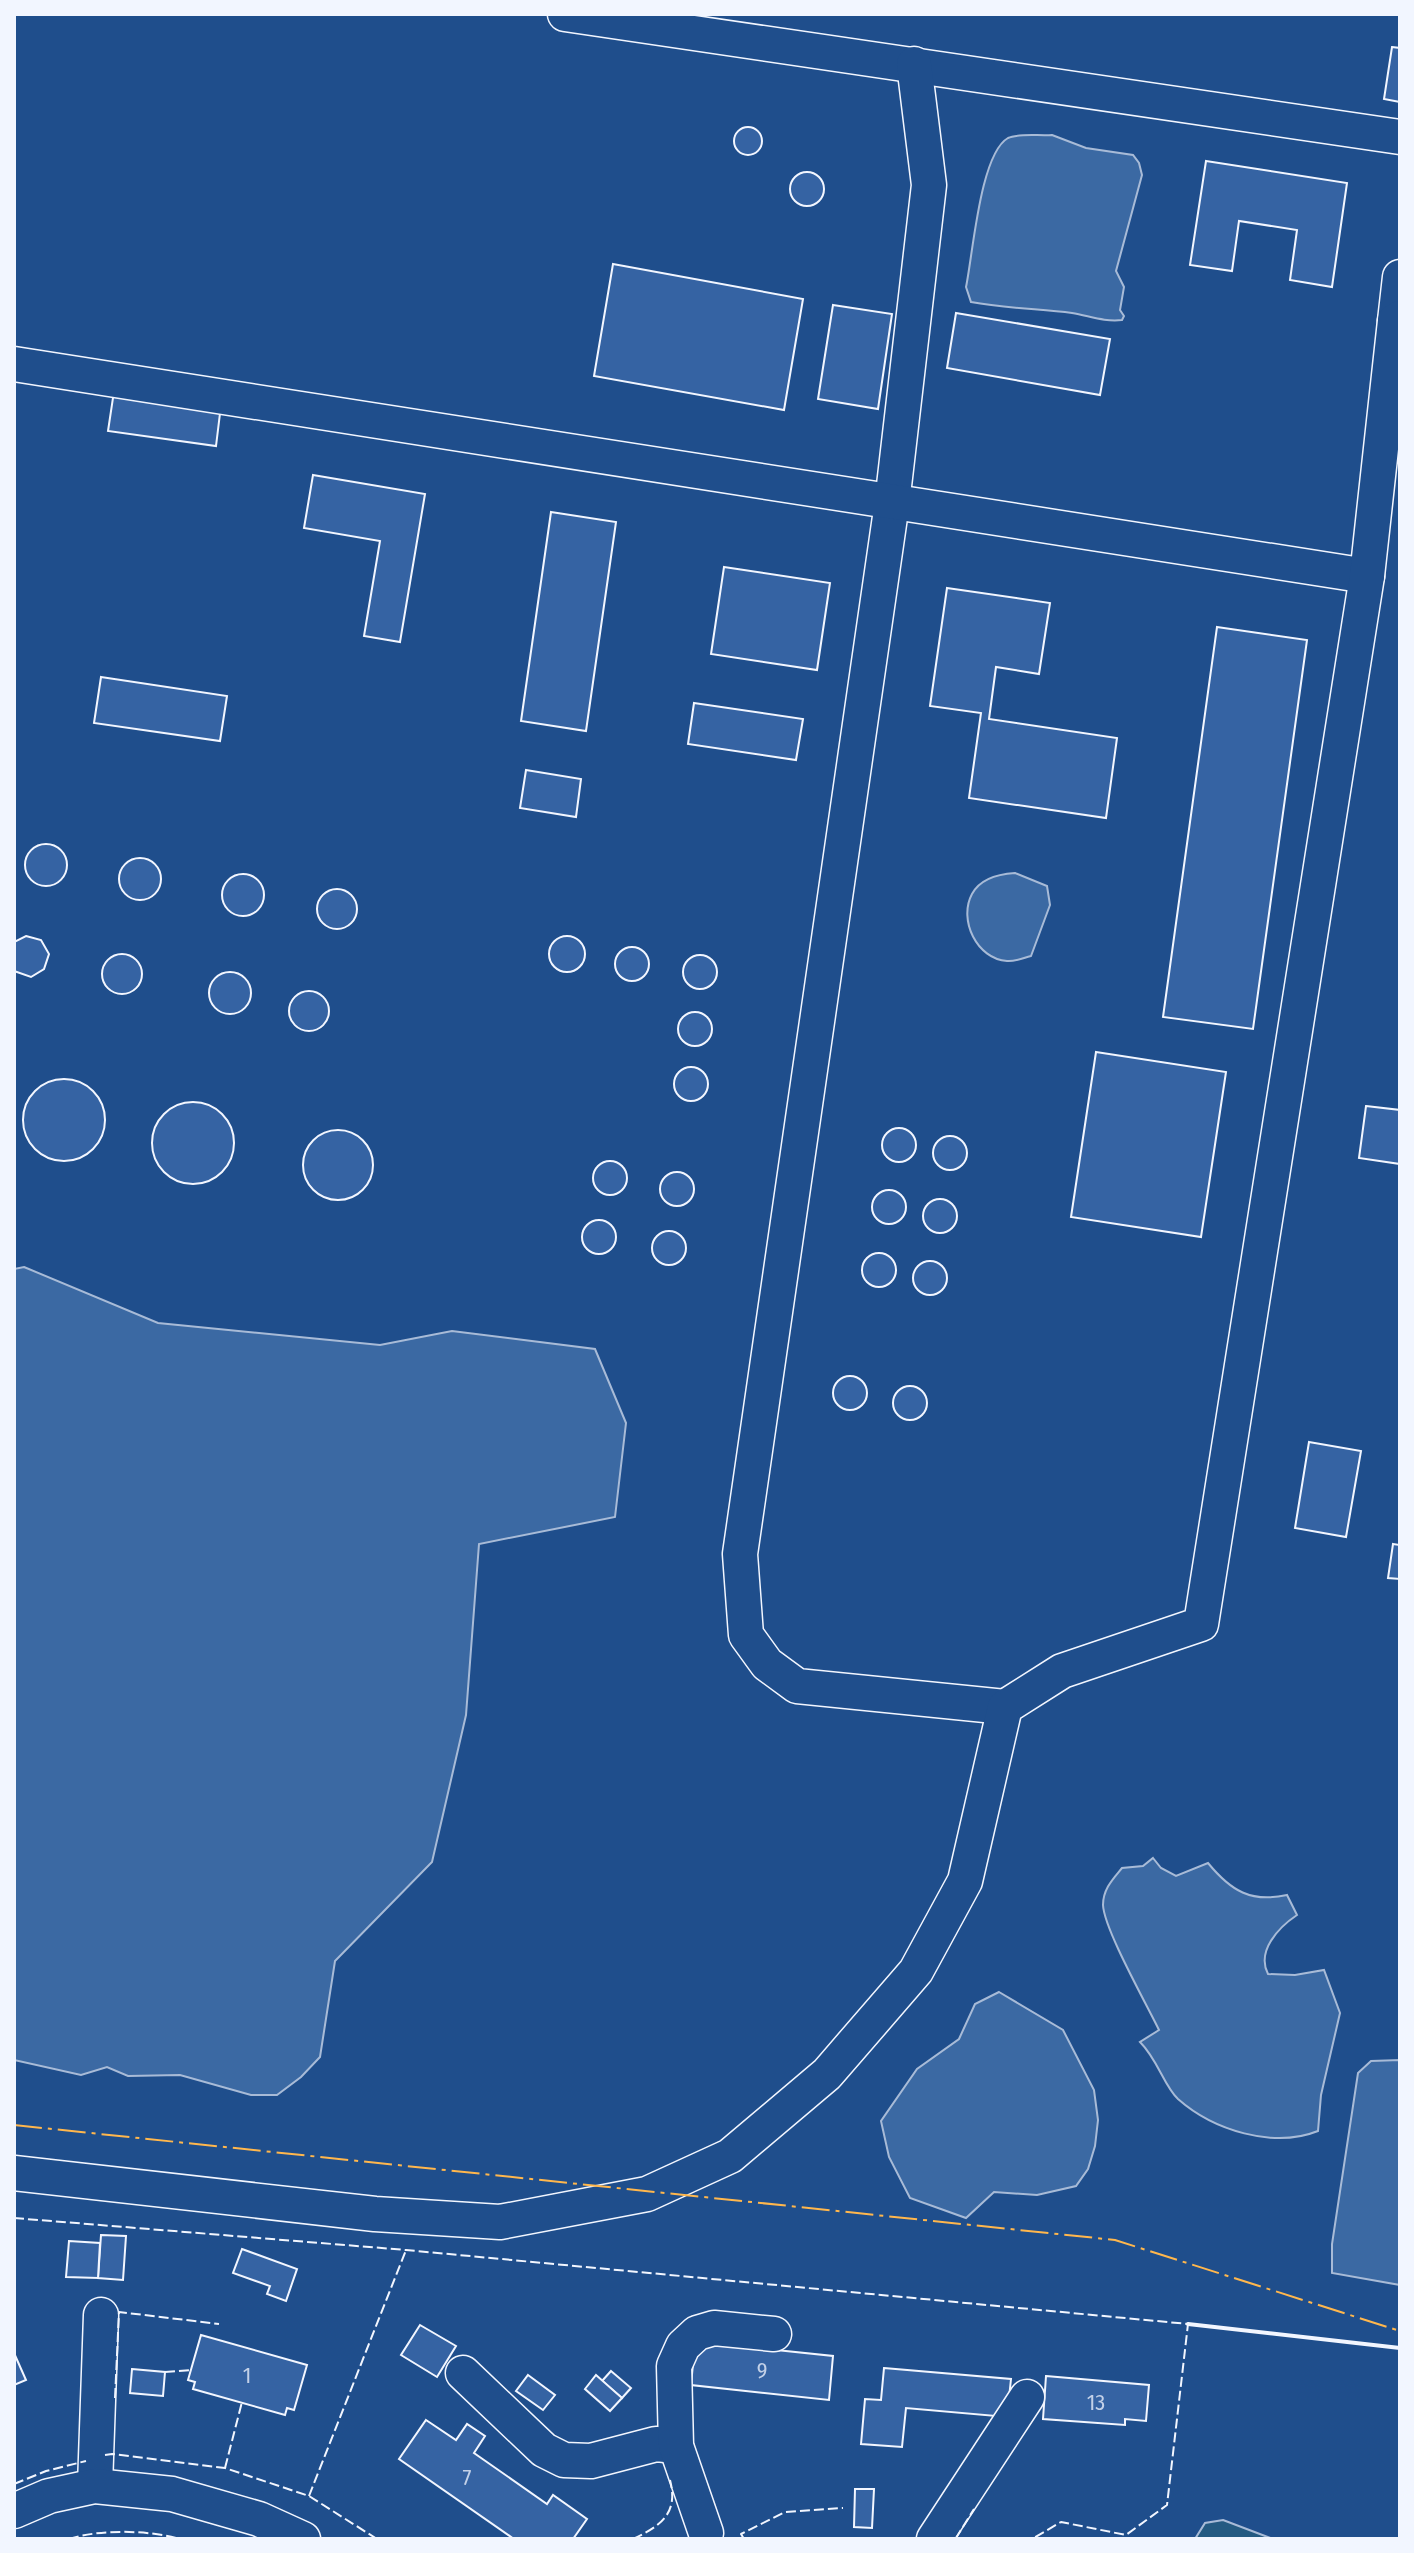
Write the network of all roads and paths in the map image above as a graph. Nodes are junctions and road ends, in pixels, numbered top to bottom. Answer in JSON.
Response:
{"nodes":[{"id":1,"x":565,"y":14,"type":"edge"},
{"id":2,"x":914,"y":64,"type":"junction"},
{"id":3,"x":1400,"y":137,"type":"edge"},
{"id":4,"x":1400,"y":277,"type":"edge"},
{"id":5,"x":1398,"y":320,"type":"edge"},
{"id":6,"x":14,"y":364,"type":"edge"},
{"id":7,"x":892,"y":503,"type":"junction"},
{"id":8,"x":1367,"y":576,"type":"junction"},
{"id":9,"x":1005,"y":1707,"type":"junction"},
{"id":10,"x":14,"y":2173,"type":"edge"},
{"id":11,"x":101,"y":2315,"type":"dead end"},
{"id":12,"x":774,"y":2334,"type":"dead end"},
{"id":13,"x":463,"y":2373,"type":"dead end"},
{"id":14,"x":1027,"y":2397,"type":"dead end"},
{"id":15,"x":676,"y":2446,"type":"junction"},
{"id":16,"x":95,"y":2486,"type":"junction"},
{"id":17,"x":14,"y":2511,"type":"edge"},
{"id":18,"x":703,"y":2537,"type":"edge"},
{"id":19,"x":303,"y":2539,"type":"edge"},
{"id":20,"x":934,"y":2539,"type":"edge"}],
"edges":[{"from":1,"to":2,"type":"street"},
{"from":2,"to":3,"type":"street"},
{"from":2,"to":7,"type":"street"},
{"from":4,"to":5,"type":"street"},
{"from":5,"to":8,"type":"street"},
{"from":6,"to":7,"type":"street"},
{"from":7,"to":8,"type":"street"},
{"from":7,"to":9,"type":"street"},
{"from":8,"to":9,"type":"street"},
{"from":9,"to":10,"type":"street"},
{"from":11,"to":16,"type":"street"},
{"from":12,"to":15,"type":"street"},
{"from":13,"to":15,"type":"street"},
{"from":14,"to":20,"type":"street"},
{"from":15,"to":18,"type":"street"},
{"from":16,"to":17,"type":"street"},
{"from":16,"to":19,"type":"street"}]}
